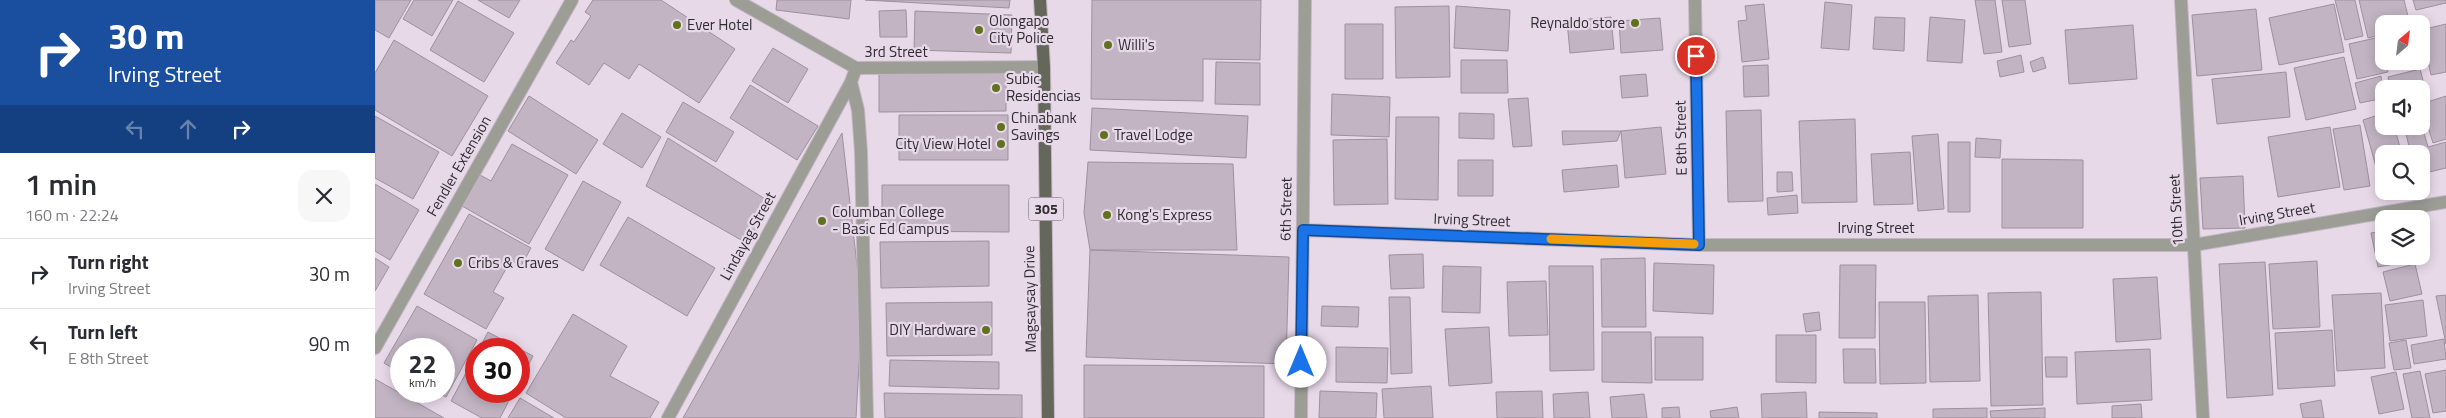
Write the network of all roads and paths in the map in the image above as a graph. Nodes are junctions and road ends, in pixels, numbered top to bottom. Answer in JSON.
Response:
{"nodes":[{"id":1,"x":572,"y":0,"type":"edge"},
{"id":2,"x":736,"y":0,"type":"edge"},
{"id":3,"x":1040,"y":0,"type":"edge"},
{"id":4,"x":1305,"y":0,"type":"edge"},
{"id":5,"x":1695,"y":0,"type":"edge"},
{"id":6,"x":2181,"y":0,"type":"edge"},
{"id":7,"x":1044,"y":67,"type":"junction"},
{"id":8,"x":856,"y":68,"type":"junction"},
{"id":9,"x":851,"y":82,"type":"junction"},
{"id":10,"x":2446,"y":202,"type":"edge"},
{"id":11,"x":1303,"y":230,"type":"junction"},
{"id":12,"x":1699,"y":245,"type":"junction"},
{"id":13,"x":2194,"y":245,"type":"junction"},
{"id":14,"x":375,"y":348,"type":"edge"},
{"id":15,"x":667,"y":418,"type":"edge"},
{"id":16,"x":867,"y":418,"type":"edge"},
{"id":17,"x":1048,"y":418,"type":"edge"},
{"id":18,"x":1301,"y":418,"type":"edge"},
{"id":19,"x":2203,"y":418,"type":"edge"}],
"edges":[{"from":1,"to":14,"type":"street","name":"Fendler Extension"},
{"from":2,"to":8,"type":"street","name":"3rd Street"},
{"from":3,"to":7,"type":"main road","name":"Magsaysay Drive","number":"305"},
{"from":4,"to":11,"type":"street","name":"6th Street"},
{"from":5,"to":12,"type":"street","name":"E 8th Street"},
{"from":6,"to":13,"type":"street","name":"10th Street"},
{"from":7,"to":8,"type":"street","name":"3rd Street"},
{"from":7,"to":17,"type":"main road","name":"Magsaysay Drive","number":"305"},
{"from":8,"to":9,"type":"street","name":"Lindayag Street"},
{"from":9,"to":15,"type":"street","name":"Lindayag Street"},
{"from":9,"to":16,"type":"street"},
{"from":10,"to":13,"type":"street","name":"Irving Street"},
{"from":11,"to":12,"type":"street","name":"Irving Street"},
{"from":11,"to":18,"type":"street","name":"6th Street"},
{"from":12,"to":13,"type":"street","name":"Irving Street"},
{"from":13,"to":19,"type":"street","name":"10th Street"}]}
